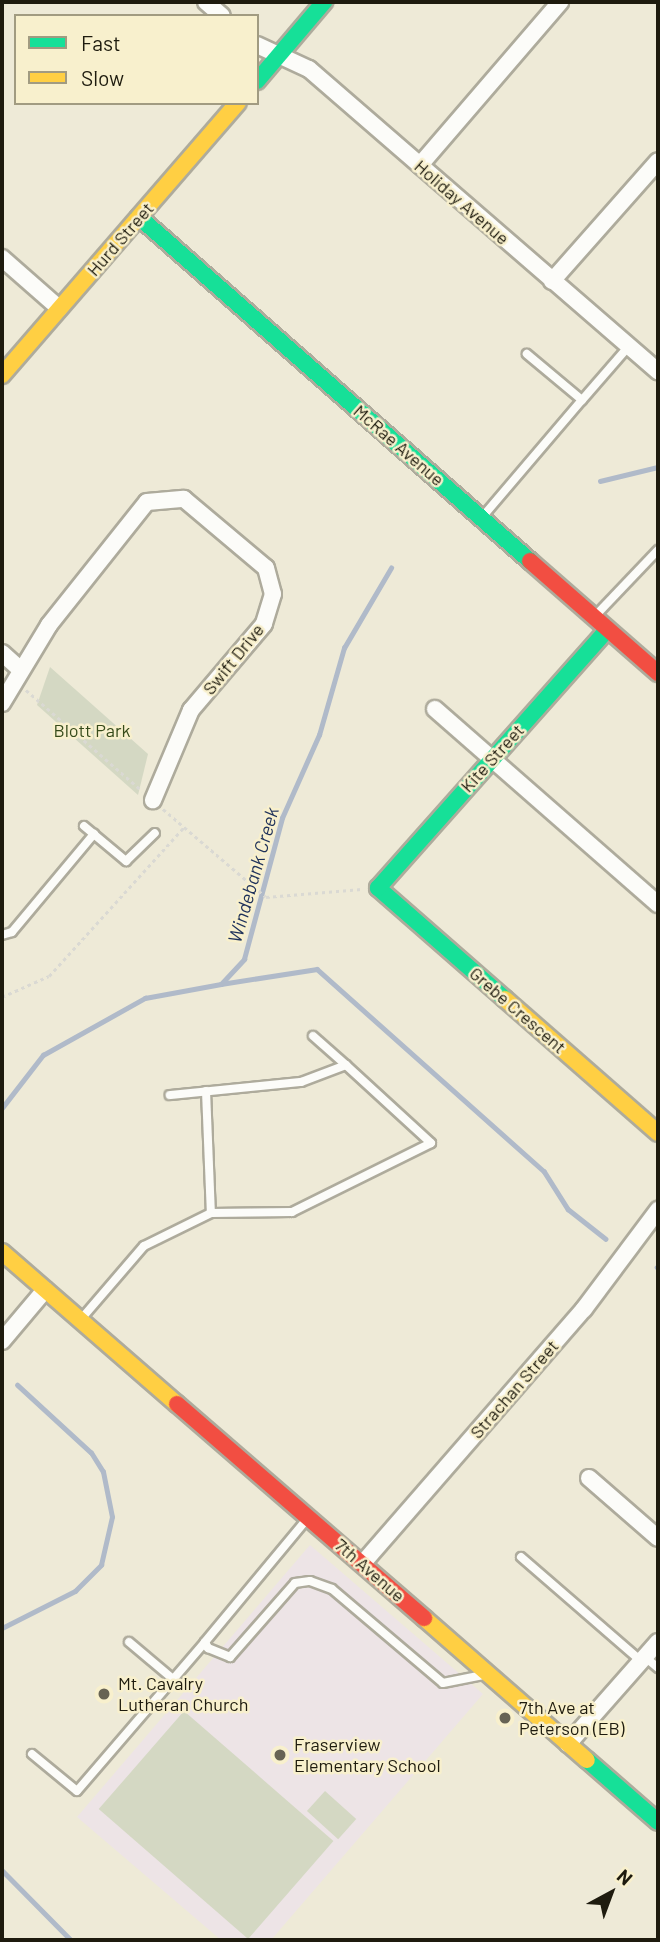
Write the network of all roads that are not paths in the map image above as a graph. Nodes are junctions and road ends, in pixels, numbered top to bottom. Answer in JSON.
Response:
{"nodes":[{"id":1,"x":206,"y":2,"type":"edge"},
{"id":2,"x":324,"y":2,"type":"edge"},
{"id":3,"x":560,"y":2,"type":"edge"},
{"id":4,"x":220,"y":14,"type":"edge"},
{"id":5,"x":259,"y":46,"type":"edge"},
{"id":6,"x":280,"y":56,"type":"junction"},
{"id":7,"x":259,"y":79,"type":"edge"},
{"id":8,"x":236,"y":105,"type":"edge"},
{"id":9,"x":658,"y":161,"type":"edge"},
{"id":10,"x":421,"y":165,"type":"junction"},
{"id":11,"x":139,"y":218,"type":"junction"},
{"id":12,"x":2,"y":258,"type":"edge"},
{"id":13,"x":552,"y":281,"type":"junction"},
{"id":14,"x":59,"y":307,"type":"junction"},
{"id":15,"x":629,"y":346,"type":"junction"},
{"id":16,"x":527,"y":354,"type":"dead end"},
{"id":17,"x":658,"y":371,"type":"edge"},
{"id":18,"x":2,"y":375,"type":"edge"},
{"id":19,"x":582,"y":400,"type":"junction"},
{"id":20,"x":482,"y":518,"type":"junction"},
{"id":21,"x":658,"y":550,"type":"edge"},
{"id":22,"x":594,"y":617,"type":"junction"},
{"id":23,"x":607,"y":629,"type":"junction"},
{"id":24,"x":2,"y":653,"type":"edge"},
{"id":25,"x":657,"y":670,"type":"edge"},
{"id":26,"x":18,"y":676,"type":"junction"},
{"id":27,"x":2,"y":703,"type":"edge"},
{"id":28,"x":435,"y":709,"type":"dead end"},
{"id":29,"x":492,"y":757,"type":"junction"},
{"id":30,"x":153,"y":800,"type":"road end"},
{"id":31,"x":84,"y":826,"type":"dead end"},
{"id":32,"x":155,"y":833,"type":"dead end"},
{"id":33,"x":94,"y":834,"type":"junction"},
{"id":34,"x":378,"y":888,"type":"joint"},
{"id":35,"x":658,"y":904,"type":"edge"},
{"id":36,"x":2,"y":935,"type":"edge"},
{"id":37,"x":313,"y":1036,"type":"dead end"},
{"id":38,"x":346,"y":1065,"type":"junction"},
{"id":39,"x":206,"y":1091,"type":"junction"},
{"id":40,"x":170,"y":1095,"type":"dead end"},
{"id":41,"x":658,"y":1133,"type":"edge"},
{"id":42,"x":658,"y":1210,"type":"edge"},
{"id":43,"x":211,"y":1213,"type":"junction"},
{"id":44,"x":2,"y":1252,"type":"edge"},
{"id":45,"x":45,"y":1290,"type":"junction"},
{"id":46,"x":80,"y":1321,"type":"junction"},
{"id":47,"x":2,"y":1341,"type":"edge"},
{"id":48,"x":589,"y":1478,"type":"dead end"},
{"id":49,"x":309,"y":1517,"type":"junction"},
{"id":50,"x":658,"y":1538,"type":"edge"},
{"id":51,"x":521,"y":1557,"type":"dead end"},
{"id":52,"x":363,"y":1563,"type":"junction"},
{"id":53,"x":129,"y":1642,"type":"dead end"},
{"id":54,"x":205,"y":1642,"type":"junction"},
{"id":55,"x":658,"y":1642,"type":"edge"},
{"id":56,"x":643,"y":1659,"type":"junction"},
{"id":57,"x":658,"y":1668,"type":"edge"},
{"id":58,"x":488,"y":1674,"type":"junction"},
{"id":59,"x":173,"y":1679,"type":"junction"},
{"id":60,"x":568,"y":1744,"type":"junction"},
{"id":61,"x":32,"y":1754,"type":"dead end"},
{"id":62,"x":658,"y":1822,"type":"edge"}],
"edges":[{"from":1,"to":4,"type":"street"},
{"from":2,"to":6,"type":"street"},
{"from":3,"to":10,"type":"street"},
{"from":5,"to":6,"type":"street","name":"Holiday Avenue"},
{"from":6,"to":7,"type":"street"},
{"from":6,"to":10,"type":"street","name":"Holiday Avenue"},
{"from":8,"to":11,"type":"street","name":"Hurd Street"},
{"from":9,"to":13,"type":"street"},
{"from":10,"to":13,"type":"street","name":"Holiday Avenue"},
{"from":11,"to":14,"type":"street","name":"Hurd Street"},
{"from":11,"to":20,"type":"street","name":"McRae Avenue"},
{"from":12,"to":14,"type":"street"},
{"from":13,"to":15,"type":"street","name":"Holiday Avenue"},
{"from":14,"to":18,"type":"street","name":"Hurd Street"},
{"from":15,"to":17,"type":"street","name":"Holiday Avenue"},
{"from":15,"to":19,"type":"lane"},
{"from":16,"to":19,"type":"lane"},
{"from":19,"to":20,"type":"lane"},
{"from":20,"to":22,"type":"street","name":"McRae Avenue"},
{"from":21,"to":22,"type":"lane"},
{"from":22,"to":23,"type":"street","name":"McRae Avenue"},
{"from":23,"to":25,"type":"street","name":"McRae Avenue"},
{"from":23,"to":29,"type":"street","name":"Kite Street"},
{"from":24,"to":26,"type":"street"},
{"from":26,"to":27,"type":"street"},
{"from":26,"to":30,"type":"street","name":"Swift Drive"},
{"from":28,"to":29,"type":"street"},
{"from":29,"to":34,"type":"street","name":"Kite Street"},
{"from":29,"to":35,"type":"street"},
{"from":31,"to":33,"type":"lane"},
{"from":32,"to":33,"type":"lane"},
{"from":33,"to":36,"type":"lane"},
{"from":34,"to":41,"type":"street","name":"Grebe Crescent"},
{"from":37,"to":38,"type":"lane"},
{"from":38,"to":39,"type":"lane"},
{"from":38,"to":43,"type":"lane"},
{"from":39,"to":40,"type":"lane"},
{"from":39,"to":43,"type":"lane"},
{"from":42,"to":52,"type":"street","name":"Strachan Street"},
{"from":43,"to":46,"type":"lane"},
{"from":44,"to":45,"type":"street","name":"7th Avenue"},
{"from":45,"to":46,"type":"street","name":"7th Avenue"},
{"from":45,"to":47,"type":"street"},
{"from":46,"to":49,"type":"street","name":"7th Avenue"},
{"from":48,"to":50,"type":"street"},
{"from":49,"to":52,"type":"street","name":"7th Avenue"},
{"from":49,"to":54,"type":"lane"},
{"from":51,"to":56,"type":"lane"},
{"from":52,"to":58,"type":"street","name":"7th Avenue"},
{"from":53,"to":59,"type":"lane"},
{"from":54,"to":58,"type":"lane"},
{"from":54,"to":59,"type":"lane"},
{"from":55,"to":56,"type":"street"},
{"from":56,"to":57,"type":"lane"},
{"from":56,"to":60,"type":"street"},
{"from":58,"to":60,"type":"street","name":"7th Avenue"},
{"from":59,"to":61,"type":"lane"},
{"from":60,"to":62,"type":"street","name":"7th Avenue"}]}
